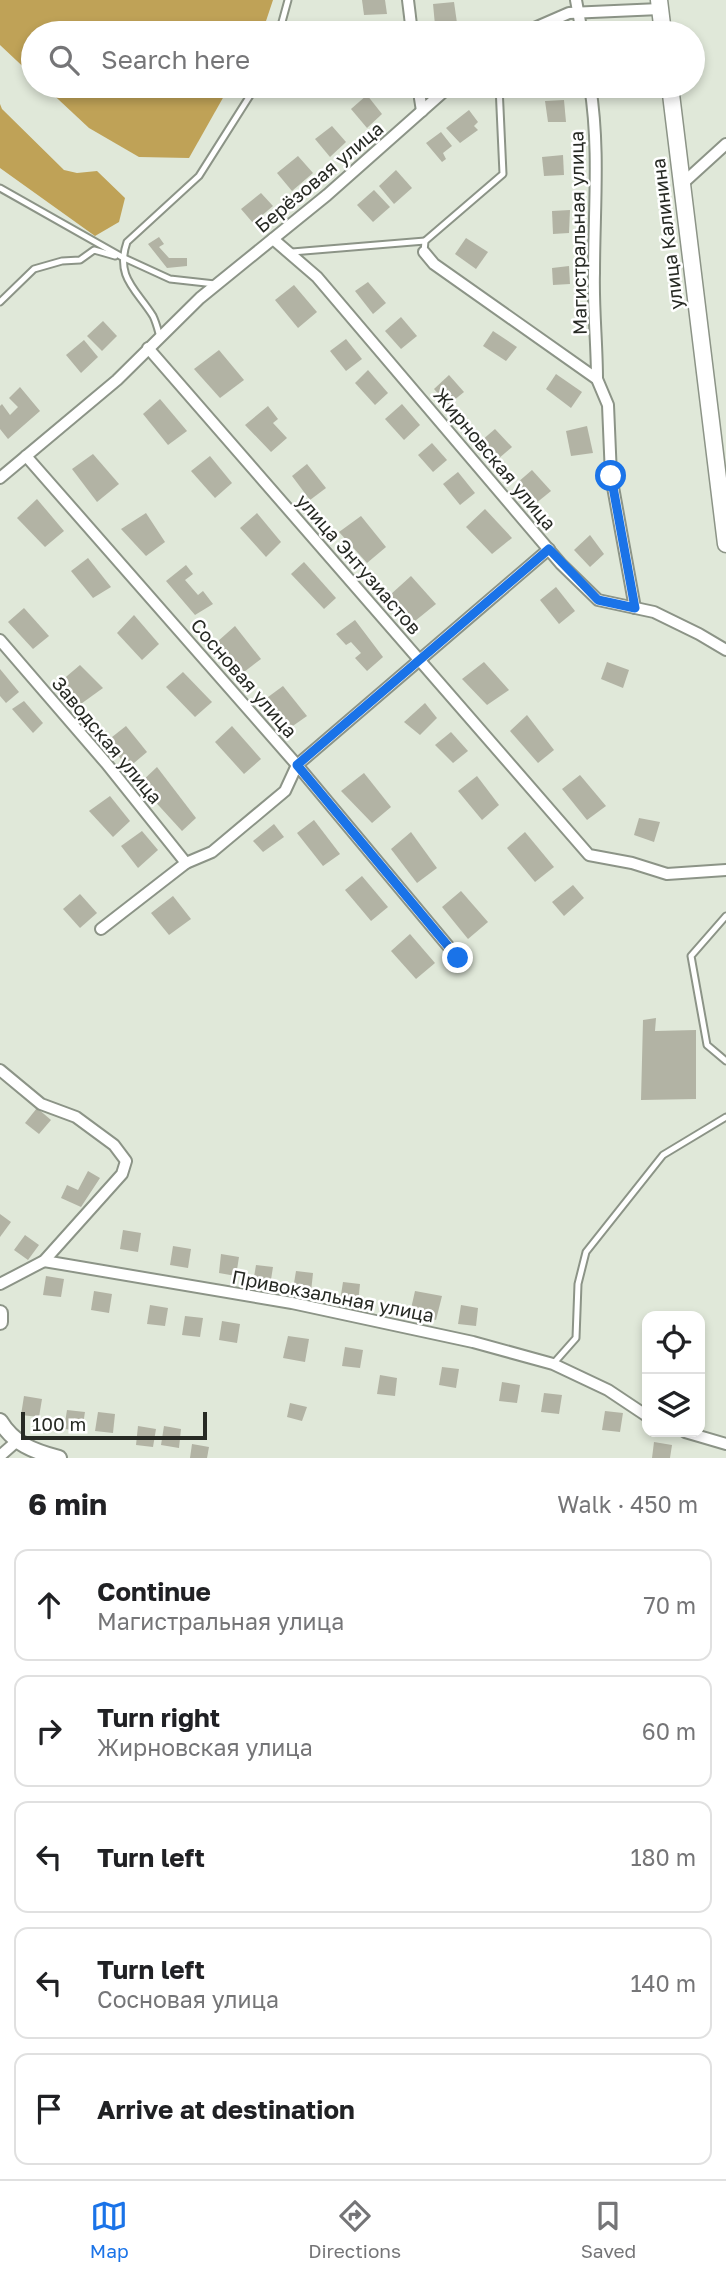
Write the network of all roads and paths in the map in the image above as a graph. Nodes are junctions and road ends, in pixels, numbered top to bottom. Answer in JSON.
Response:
{"nodes":[{"id":1,"x":288,"y":0,"type":"edge"},
{"id":2,"x":408,"y":0,"type":"edge"},
{"id":3,"x":576,"y":0,"type":"edge"},
{"id":4,"x":660,"y":5,"type":"edge"},
{"id":5,"x":579,"y":13,"type":"junction"},
{"id":6,"x":282,"y":21,"type":"edge"},
{"id":7,"x":411,"y":21,"type":"edge"},
{"id":8,"x":551,"y":21,"type":"edge"},
{"id":9,"x":580,"y":21,"type":"edge"},
{"id":10,"x":248,"y":98,"type":"edge"},
{"id":11,"x":420,"y":98,"type":"edge"},
{"id":12,"x":437,"y":98,"type":"edge"},
{"id":13,"x":500,"y":98,"type":"edge"},
{"id":14,"x":592,"y":98,"type":"edge"},
{"id":15,"x":671,"y":98,"type":"edge"},
{"id":16,"x":422,"y":111,"type":"junction"},
{"id":17,"x":726,"y":144,"type":"edge"},
{"id":18,"x":682,"y":184,"type":"junction"},
{"id":19,"x":0,"y":188,"type":"edge"},
{"id":20,"x":273,"y":239,"type":"junction"},
{"id":21,"x":425,"y":247,"type":"junction"},
{"id":22,"x":289,"y":252,"type":"junction"},
{"id":23,"x":122,"y":257,"type":"junction"},
{"id":24,"x":218,"y":284,"type":"junction"},
{"id":25,"x":0,"y":302,"type":"edge"},
{"id":26,"x":160,"y":337,"type":"junction"},
{"id":27,"x":149,"y":348,"type":"junction"},
{"id":28,"x":597,"y":379,"type":"junction"},
{"id":29,"x":26,"y":456,"type":"junction"},
{"id":30,"x":0,"y":478,"type":"edge"},
{"id":31,"x":726,"y":544,"type":"edge"},
{"id":32,"x":549,"y":549,"type":"junction"},
{"id":33,"x":635,"y":608,"type":"junction"},
{"id":34,"x":0,"y":640,"type":"edge"},
{"id":35,"x":726,"y":650,"type":"edge"},
{"id":36,"x":419,"y":660,"type":"junction"},
{"id":37,"x":297,"y":765,"type":"junction"},
{"id":38,"x":186,"y":863,"type":"junction"},
{"id":39,"x":726,"y":870,"type":"edge"},
{"id":40,"x":726,"y":916,"type":"edge"},
{"id":41,"x":101,"y":929,"type":"dead end"},
{"id":42,"x":458,"y":958,"type":"dead end"},
{"id":43,"x":726,"y":1061,"type":"edge"},
{"id":44,"x":0,"y":1070,"type":"edge"},
{"id":45,"x":726,"y":1117,"type":"edge"},
{"id":46,"x":44,"y":1261,"type":"junction"},
{"id":47,"x":0,"y":1284,"type":"edge"},
{"id":48,"x":0,"y":1313,"type":"edge"},
{"id":49,"x":0,"y":1322,"type":"edge"},
{"id":50,"x":553,"y":1364,"type":"junction"},
{"id":51,"x":642,"y":1413,"type":"edge"},
{"id":52,"x":0,"y":1421,"type":"edge"},
{"id":53,"x":702,"y":1437,"type":"edge"},
{"id":54,"x":17,"y":1441,"type":"junction"},
{"id":55,"x":726,"y":1444,"type":"edge"},
{"id":56,"x":0,"y":1455,"type":"edge"},
{"id":57,"x":58,"y":1458,"type":"edge"}],
"edges":[{"from":1,"to":6,"type":"lane"},
{"from":2,"to":7,"type":"street"},
{"from":3,"to":5,"type":"street"},
{"from":4,"to":5,"type":"street"},
{"from":5,"to":8,"type":"street"},
{"from":5,"to":9,"type":"street"},
{"from":10,"to":23,"type":"lane"},
{"from":11,"to":16,"type":"street"},
{"from":12,"to":16,"type":"street","name":"Берёзовая улица"},
{"from":13,"to":21,"type":"lane"},
{"from":14,"to":28,"type":"street","name":"Магистральная улица"},
{"from":15,"to":18,"type":"main road","name":"улица Калинина"},
{"from":16,"to":20,"type":"street","name":"Берёзовая улица"},
{"from":17,"to":18,"type":"street"},
{"from":18,"to":31,"type":"main road","name":"улица Калинина"},
{"from":19,"to":23,"type":"lane"},
{"from":20,"to":22,"type":"street","name":"Жирновская улица"},
{"from":20,"to":24,"type":"street","name":"Берёзовая улица"},
{"from":21,"to":22,"type":"lane"},
{"from":21,"to":28,"type":"street","name":"Магистральная улица"},
{"from":22,"to":32,"type":"street","name":"Жирновская улица"},
{"from":23,"to":24,"type":"lane"},
{"from":23,"to":25,"type":"lane"},
{"from":23,"to":26,"type":"lane"},
{"from":24,"to":26,"type":"street","name":"Берёзовая улица"},
{"from":26,"to":27,"type":"street","name":"Берёзовая улица"},
{"from":27,"to":29,"type":"street","name":"Берёзовая улица"},
{"from":27,"to":36,"type":"street","name":"улица Энтузиастов"},
{"from":28,"to":33,"type":"street","name":"Магистральная улица"},
{"from":29,"to":30,"type":"street","name":"Берёзовая улица"},
{"from":29,"to":37,"type":"street","name":"Сосновая улица"},
{"from":32,"to":33,"type":"street","name":"Жирновская улица"},
{"from":32,"to":36,"type":"street"},
{"from":33,"to":35,"type":"street","name":"Жирновская улица"},
{"from":34,"to":38,"type":"street","name":"Заводская улица"},
{"from":36,"to":37,"type":"street"},
{"from":36,"to":39,"type":"street","name":"улица Энтузиастов"},
{"from":37,"to":38,"type":"street"},
{"from":37,"to":42,"type":"street","name":"Сосновая улица"},
{"from":38,"to":41,"type":"street"},
{"from":40,"to":43,"type":"lane"},
{"from":44,"to":46,"type":"street"},
{"from":45,"to":50,"type":"lane"},
{"from":46,"to":47,"type":"street"},
{"from":46,"to":50,"type":"street","name":"Привокзальная улица"},
{"from":48,"to":49,"type":"street"},
{"from":50,"to":51,"type":"street","name":"Привокзальная улица"},
{"from":52,"to":54,"type":"street"},
{"from":53,"to":55,"type":"street"},
{"from":54,"to":56,"type":"street"},
{"from":54,"to":57,"type":"street"}]}
